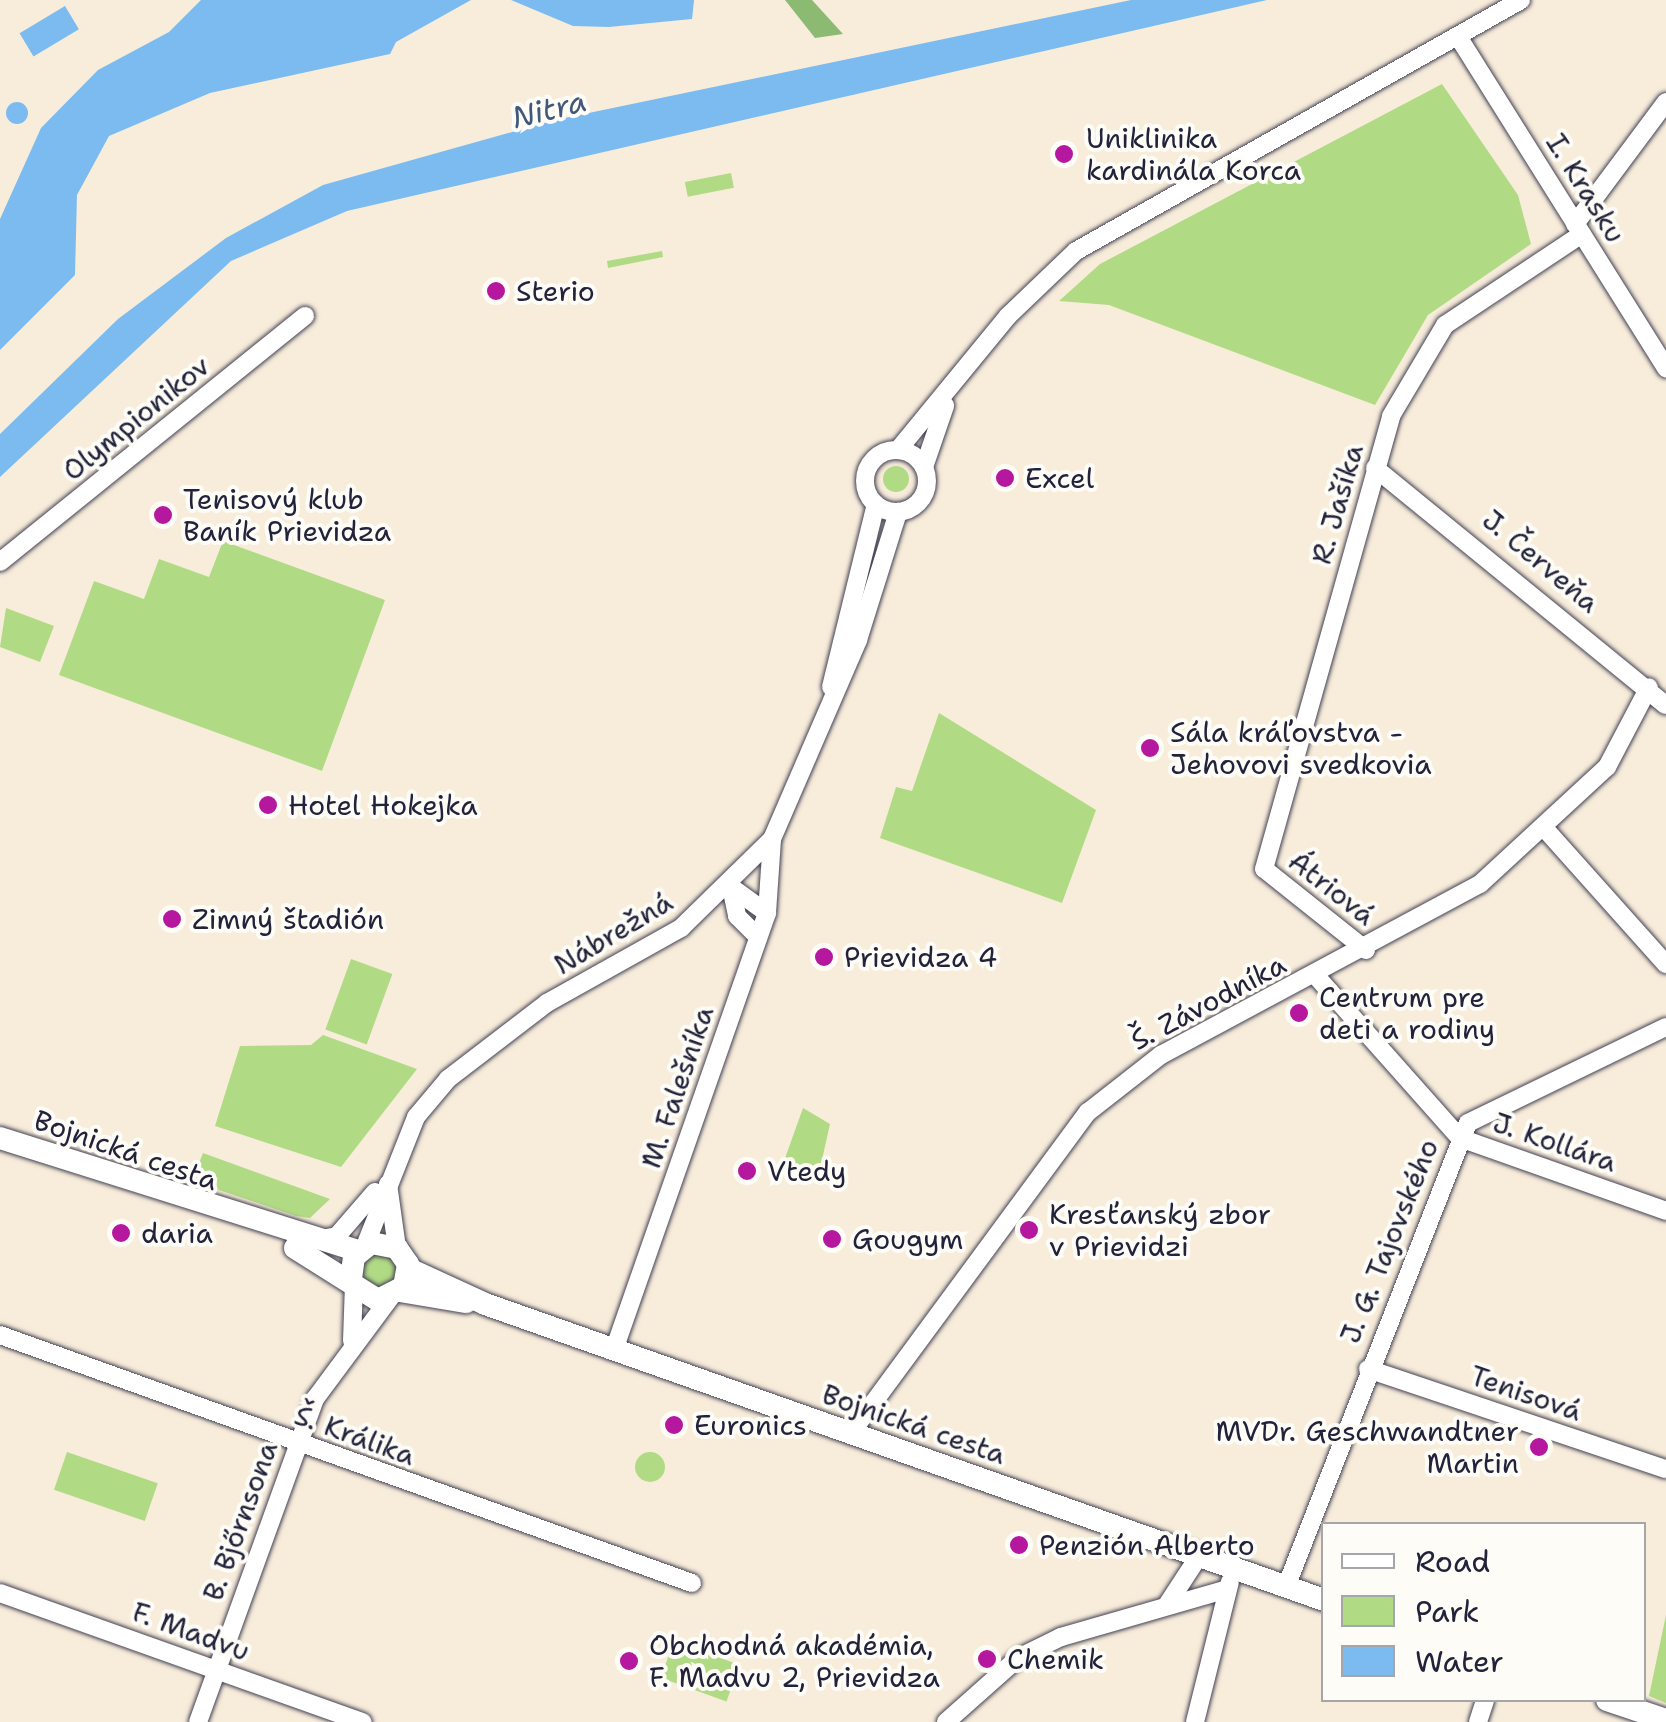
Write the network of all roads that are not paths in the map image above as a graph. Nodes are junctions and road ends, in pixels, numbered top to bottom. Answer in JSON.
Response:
{"nodes":[{"id":1,"x":1521,"y":0,"type":"edge"},
{"id":2,"x":1459,"y":38,"type":"junction"},
{"id":3,"x":1666,"y":102,"type":"edge"},
{"id":4,"x":1579,"y":229,"type":"junction"},
{"id":5,"x":305,"y":316,"type":"dead end"},
{"id":6,"x":1666,"y":368,"type":"edge"},
{"id":7,"x":953,"y":386,"type":"junction"},
{"id":8,"x":898,"y":450,"type":"junction"},
{"id":9,"x":924,"y":467,"type":"junction"},
{"id":10,"x":1376,"y":468,"type":"junction"},
{"id":11,"x":876,"y":504,"type":"junction"},
{"id":12,"x":898,"y":512,"type":"junction"},
{"id":13,"x":0,"y":562,"type":"edge"},
{"id":14,"x":1649,"y":687,"type":"junction"},
{"id":15,"x":1666,"y":705,"type":"edge"},
{"id":16,"x":828,"y":706,"type":"junction"},
{"id":17,"x":1546,"y":830,"type":"junction"},
{"id":18,"x":772,"y":839,"type":"junction"},
{"id":19,"x":1264,"y":868,"type":"joint"},
{"id":20,"x":731,"y":887,"type":"junction"},
{"id":21,"x":767,"y":913,"type":"junction"},
{"id":22,"x":758,"y":937,"type":"junction"},
{"id":23,"x":1366,"y":950,"type":"junction"},
{"id":24,"x":1666,"y":964,"type":"edge"},
{"id":25,"x":1316,"y":976,"type":"junction"},
{"id":26,"x":1666,"y":1026,"type":"edge"},
{"id":27,"x":0,"y":1138,"type":"edge"},
{"id":28,"x":1460,"y":1138,"type":"junction"},
{"id":29,"x":388,"y":1176,"type":"junction"},
{"id":30,"x":1666,"y":1210,"type":"edge"},
{"id":31,"x":233,"y":1219,"type":"junction"},
{"id":32,"x":316,"y":1240,"type":"junction"},
{"id":33,"x":362,"y":1248,"type":"junction"},
{"id":34,"x":396,"y":1248,"type":"junction"},
{"id":35,"x":408,"y":1269,"type":"junction"},
{"id":36,"x":353,"y":1282,"type":"junction"},
{"id":37,"x":395,"y":1295,"type":"junction"},
{"id":38,"x":485,"y":1304,"type":"junction"},
{"id":39,"x":0,"y":1335,"type":"edge"},
{"id":40,"x":351,"y":1346,"type":"junction"},
{"id":41,"x":614,"y":1350,"type":"junction"},
{"id":42,"x":1368,"y":1369,"type":"junction"},
{"id":43,"x":851,"y":1434,"type":"junction"},
{"id":44,"x":296,"y":1443,"type":"junction"},
{"id":45,"x":1666,"y":1469,"type":"edge"},
{"id":46,"x":1199,"y":1556,"type":"junction"},
{"id":47,"x":1231,"y":1579,"type":"junction"},
{"id":48,"x":692,"y":1584,"type":"dead end"},
{"id":49,"x":1286,"y":1587,"type":"junction"},
{"id":50,"x":0,"y":1593,"type":"edge"},
{"id":51,"x":1321,"y":1599,"type":"edge"},
{"id":52,"x":1165,"y":1608,"type":"junction"},
{"id":53,"x":216,"y":1669,"type":"junction"},
{"id":54,"x":1612,"y":1702,"type":"edge"},
{"id":55,"x":1662,"y":1720,"type":"edge"},
{"id":56,"x":198,"y":1722,"type":"edge"},
{"id":57,"x":363,"y":1722,"type":"edge"},
{"id":58,"x":946,"y":1722,"type":"edge"},
{"id":59,"x":1195,"y":1722,"type":"edge"}],
"edges":[{"from":1,"to":2,"type":"street","name":"Nábrežná"},
{"from":2,"to":4,"type":"street","name":"I. Krasku"},
{"from":2,"to":7,"type":"street","name":"Nábrežná"},
{"from":3,"to":4,"type":"street","name":"R. Jašíka"},
{"from":4,"to":6,"type":"street","name":"I. Krasku"},
{"from":4,"to":10,"type":"street","name":"R. Jašíka"},
{"from":5,"to":13,"type":"street","name":"Olympionikov"},
{"from":7,"to":8,"type":"street","name":"Nábrežná"},
{"from":7,"to":9,"type":"street","name":"Nábrežná"},
{"from":8,"to":9,"type":"street"},
{"from":8,"to":11,"type":"street","name":"Nábrežná"},
{"from":9,"to":12,"type":"street","name":"Nábrežná"},
{"from":10,"to":14,"type":"street","name":"J. Červeňa"},
{"from":10,"to":19,"type":"street","name":"R. Jašíka"},
{"from":11,"to":12,"type":"street"},
{"from":11,"to":16,"type":"street","name":"Nábrežná"},
{"from":12,"to":16,"type":"street","name":"Nábrežná"},
{"from":14,"to":15,"type":"street","name":"J. Červeňa"},
{"from":14,"to":17,"type":"street","name":"Š. Závodníka"},
{"from":16,"to":18,"type":"street","name":"Nábrežná"},
{"from":17,"to":23,"type":"street","name":"Š. Závodníka"},
{"from":17,"to":24,"type":"street"},
{"from":18,"to":20,"type":"street","name":"Nábrežná"},
{"from":18,"to":21,"type":"street","name":"M. Falešníka"},
{"from":19,"to":23,"type":"street","name":"Átriová"},
{"from":20,"to":21,"type":"street"},
{"from":20,"to":22,"type":"street"},
{"from":20,"to":29,"type":"street","name":"Nábrežná"},
{"from":21,"to":22,"type":"street","name":"M. Falešníka"},
{"from":22,"to":41,"type":"street","name":"M. Falešníka"},
{"from":23,"to":25,"type":"street","name":"Š. Závodníka"},
{"from":25,"to":28,"type":"street","name":"J. Kollára"},
{"from":25,"to":43,"type":"street","name":"Š. Závodníka"},
{"from":26,"to":28,"type":"street","name":"J. G. Tajovského"},
{"from":27,"to":31,"type":"street","name":"Bojnická cesta"},
{"from":28,"to":30,"type":"street","name":"J. Kollára"},
{"from":28,"to":42,"type":"street","name":"J. G. Tajovského"},
{"from":29,"to":32,"type":"street","name":"Nábrežná"},
{"from":29,"to":33,"type":"street","name":"Nábrežná"},
{"from":29,"to":34,"type":"street"},
{"from":31,"to":32,"type":"street","name":"Bojnická cesta"},
{"from":31,"to":36,"type":"street","name":"Bojnická cesta"},
{"from":32,"to":33,"type":"street","name":"Bojnická cesta"},
{"from":33,"to":34,"type":"street","name":"Bojnická cesta"},
{"from":33,"to":36,"type":"street"},
{"from":34,"to":35,"type":"street"},
{"from":35,"to":37,"type":"street"},
{"from":35,"to":38,"type":"street","name":"Bojnická cesta"},
{"from":36,"to":37,"type":"street","name":"Bojnická cesta"},
{"from":36,"to":40,"type":"street","name":"B. Bjőrnsona"},
{"from":37,"to":38,"type":"street","name":"Bojnická cesta"},
{"from":37,"to":40,"type":"street","name":"B. Bjőrnsona"},
{"from":38,"to":41,"type":"street","name":"Bojnická cesta"},
{"from":39,"to":44,"type":"street","name":"Š. Králika"},
{"from":40,"to":44,"type":"street","name":"B. Bjőrnsona"},
{"from":41,"to":43,"type":"street","name":"Bojnická cesta"},
{"from":42,"to":45,"type":"street","name":"Tenisová"},
{"from":42,"to":49,"type":"street","name":"J. G. Tajovského"},
{"from":43,"to":46,"type":"street","name":"Bojnická cesta"},
{"from":44,"to":48,"type":"street","name":"Š. Králika"},
{"from":44,"to":53,"type":"street","name":"B. Bjőrnsona"},
{"from":46,"to":47,"type":"street","name":"Bojnická cesta"},
{"from":46,"to":52,"type":"street"},
{"from":47,"to":49,"type":"street","name":"Bojnická cesta"},
{"from":47,"to":52,"type":"street"},
{"from":47,"to":59,"type":"street"},
{"from":49,"to":51,"type":"street","name":"Bojnická cesta"},
{"from":50,"to":53,"type":"street","name":"F. Madvu"},
{"from":52,"to":58,"type":"street"},
{"from":53,"to":56,"type":"street","name":"B. Bjőrnsona"},
{"from":53,"to":57,"type":"street","name":"F. Madvu"},
{"from":54,"to":55,"type":"street"}]}
